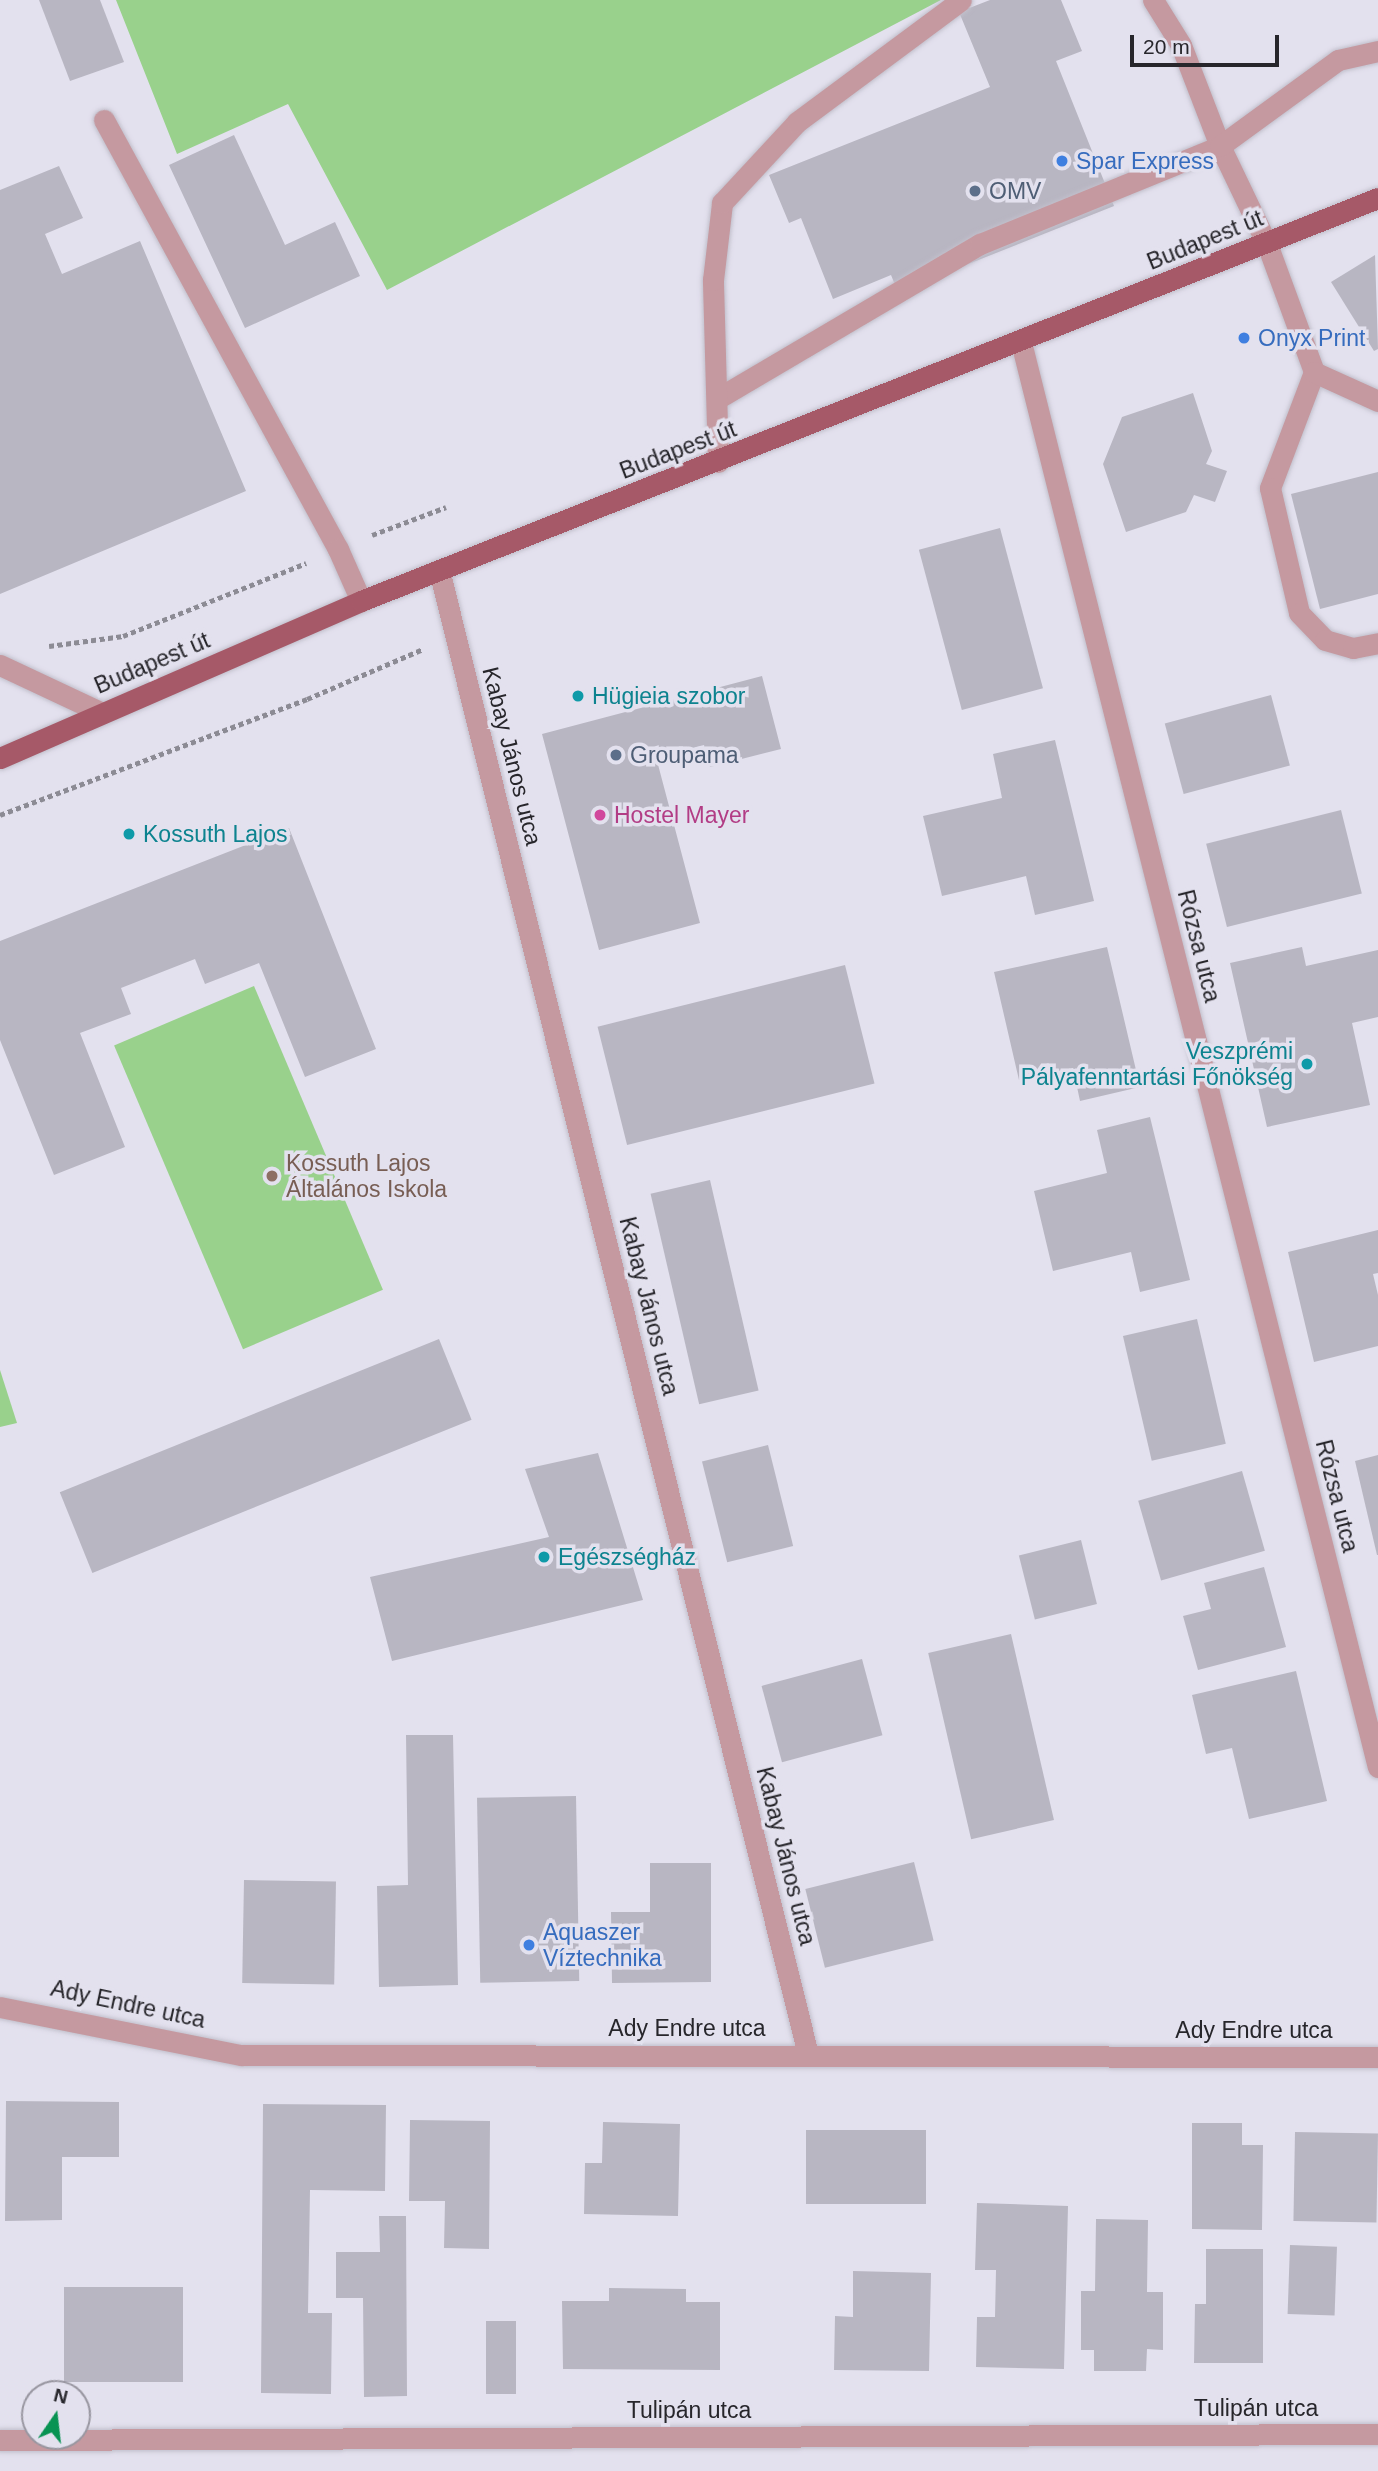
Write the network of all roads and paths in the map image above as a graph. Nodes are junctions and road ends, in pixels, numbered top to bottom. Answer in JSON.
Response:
{"nodes":[{"id":1,"x":961,"y":0,"type":"edge"},
{"id":2,"x":1153,"y":0,"type":"edge"},
{"id":3,"x":1378,"y":51,"type":"edge"},
{"id":4,"x":104,"y":120,"type":"dead end"},
{"id":5,"x":1220,"y":146,"type":"junction"},
{"id":6,"x":1378,"y":198,"type":"edge"},
{"id":7,"x":1267,"y":244,"type":"junction"},
{"id":8,"x":1021,"y":342,"type":"junction"},
{"id":9,"x":1314,"y":372,"type":"junction"},
{"id":10,"x":720,"y":397,"type":"junction"},
{"id":11,"x":1378,"y":401,"type":"edge"},
{"id":12,"x":718,"y":463,"type":"junction"},
{"id":13,"x":446,"y":507,"type":"dead end"},
{"id":14,"x":338,"y":549,"type":"junction"},
{"id":15,"x":439,"y":570,"type":"junction"},
{"id":16,"x":360,"y":601,"type":"junction"},
{"id":17,"x":456,"y":639,"type":"junction"},
{"id":18,"x":1378,"y":643,"type":"edge"},
{"id":19,"x":41,"y":647,"type":"dead end"},
{"id":20,"x":0,"y":665,"type":"edge"},
{"id":21,"x":102,"y":713,"type":"junction"},
{"id":22,"x":0,"y":758,"type":"edge"},
{"id":23,"x":0,"y":815,"type":"edge"},
{"id":24,"x":1378,"y":1767,"type":"edge"},
{"id":25,"x":0,"y":2007,"type":"edge"},
{"id":26,"x":808,"y":2054,"type":"junction"},
{"id":27,"x":1378,"y":2057,"type":"edge"},
{"id":28,"x":1378,"y":2434,"type":"edge"},
{"id":29,"x":0,"y":2440,"type":"edge"}],
"edges":[{"from":1,"to":10,"type":"street"},
{"from":2,"to":5,"type":"street"},
{"from":3,"to":5,"type":"street"},
{"from":4,"to":14,"type":"street"},
{"from":5,"to":7,"type":"street"},
{"from":5,"to":10,"type":"street"},
{"from":6,"to":7,"type":"main road","name":"Budapest út"},
{"from":7,"to":8,"type":"main road","name":"Budapest út"},
{"from":7,"to":9,"type":"street"},
{"from":8,"to":12,"type":"main road","name":"Budapest út"},
{"from":8,"to":24,"type":"street","name":"Rózsa utca"},
{"from":9,"to":11,"type":"street"},
{"from":9,"to":18,"type":"street"},
{"from":10,"to":12,"type":"street"},
{"from":12,"to":15,"type":"main road","name":"Budapest út"},
{"from":13,"to":14,"type":"path"},
{"from":14,"to":16,"type":"street"},
{"from":14,"to":19,"type":"path"},
{"from":15,"to":16,"type":"main road","name":"Budapest út"},
{"from":15,"to":17,"type":"street","name":"Kabay János utca"},
{"from":16,"to":21,"type":"main road","name":"Budapest út"},
{"from":17,"to":23,"type":"path"},
{"from":17,"to":26,"type":"street","name":"Kabay János utca"},
{"from":20,"to":21,"type":"street"},
{"from":21,"to":22,"type":"main road","name":"Budapest út"},
{"from":25,"to":26,"type":"street","name":"Ady Endre utca"},
{"from":26,"to":27,"type":"street","name":"Ady Endre utca"},
{"from":28,"to":29,"type":"street","name":"Tulipán utca"}]}
